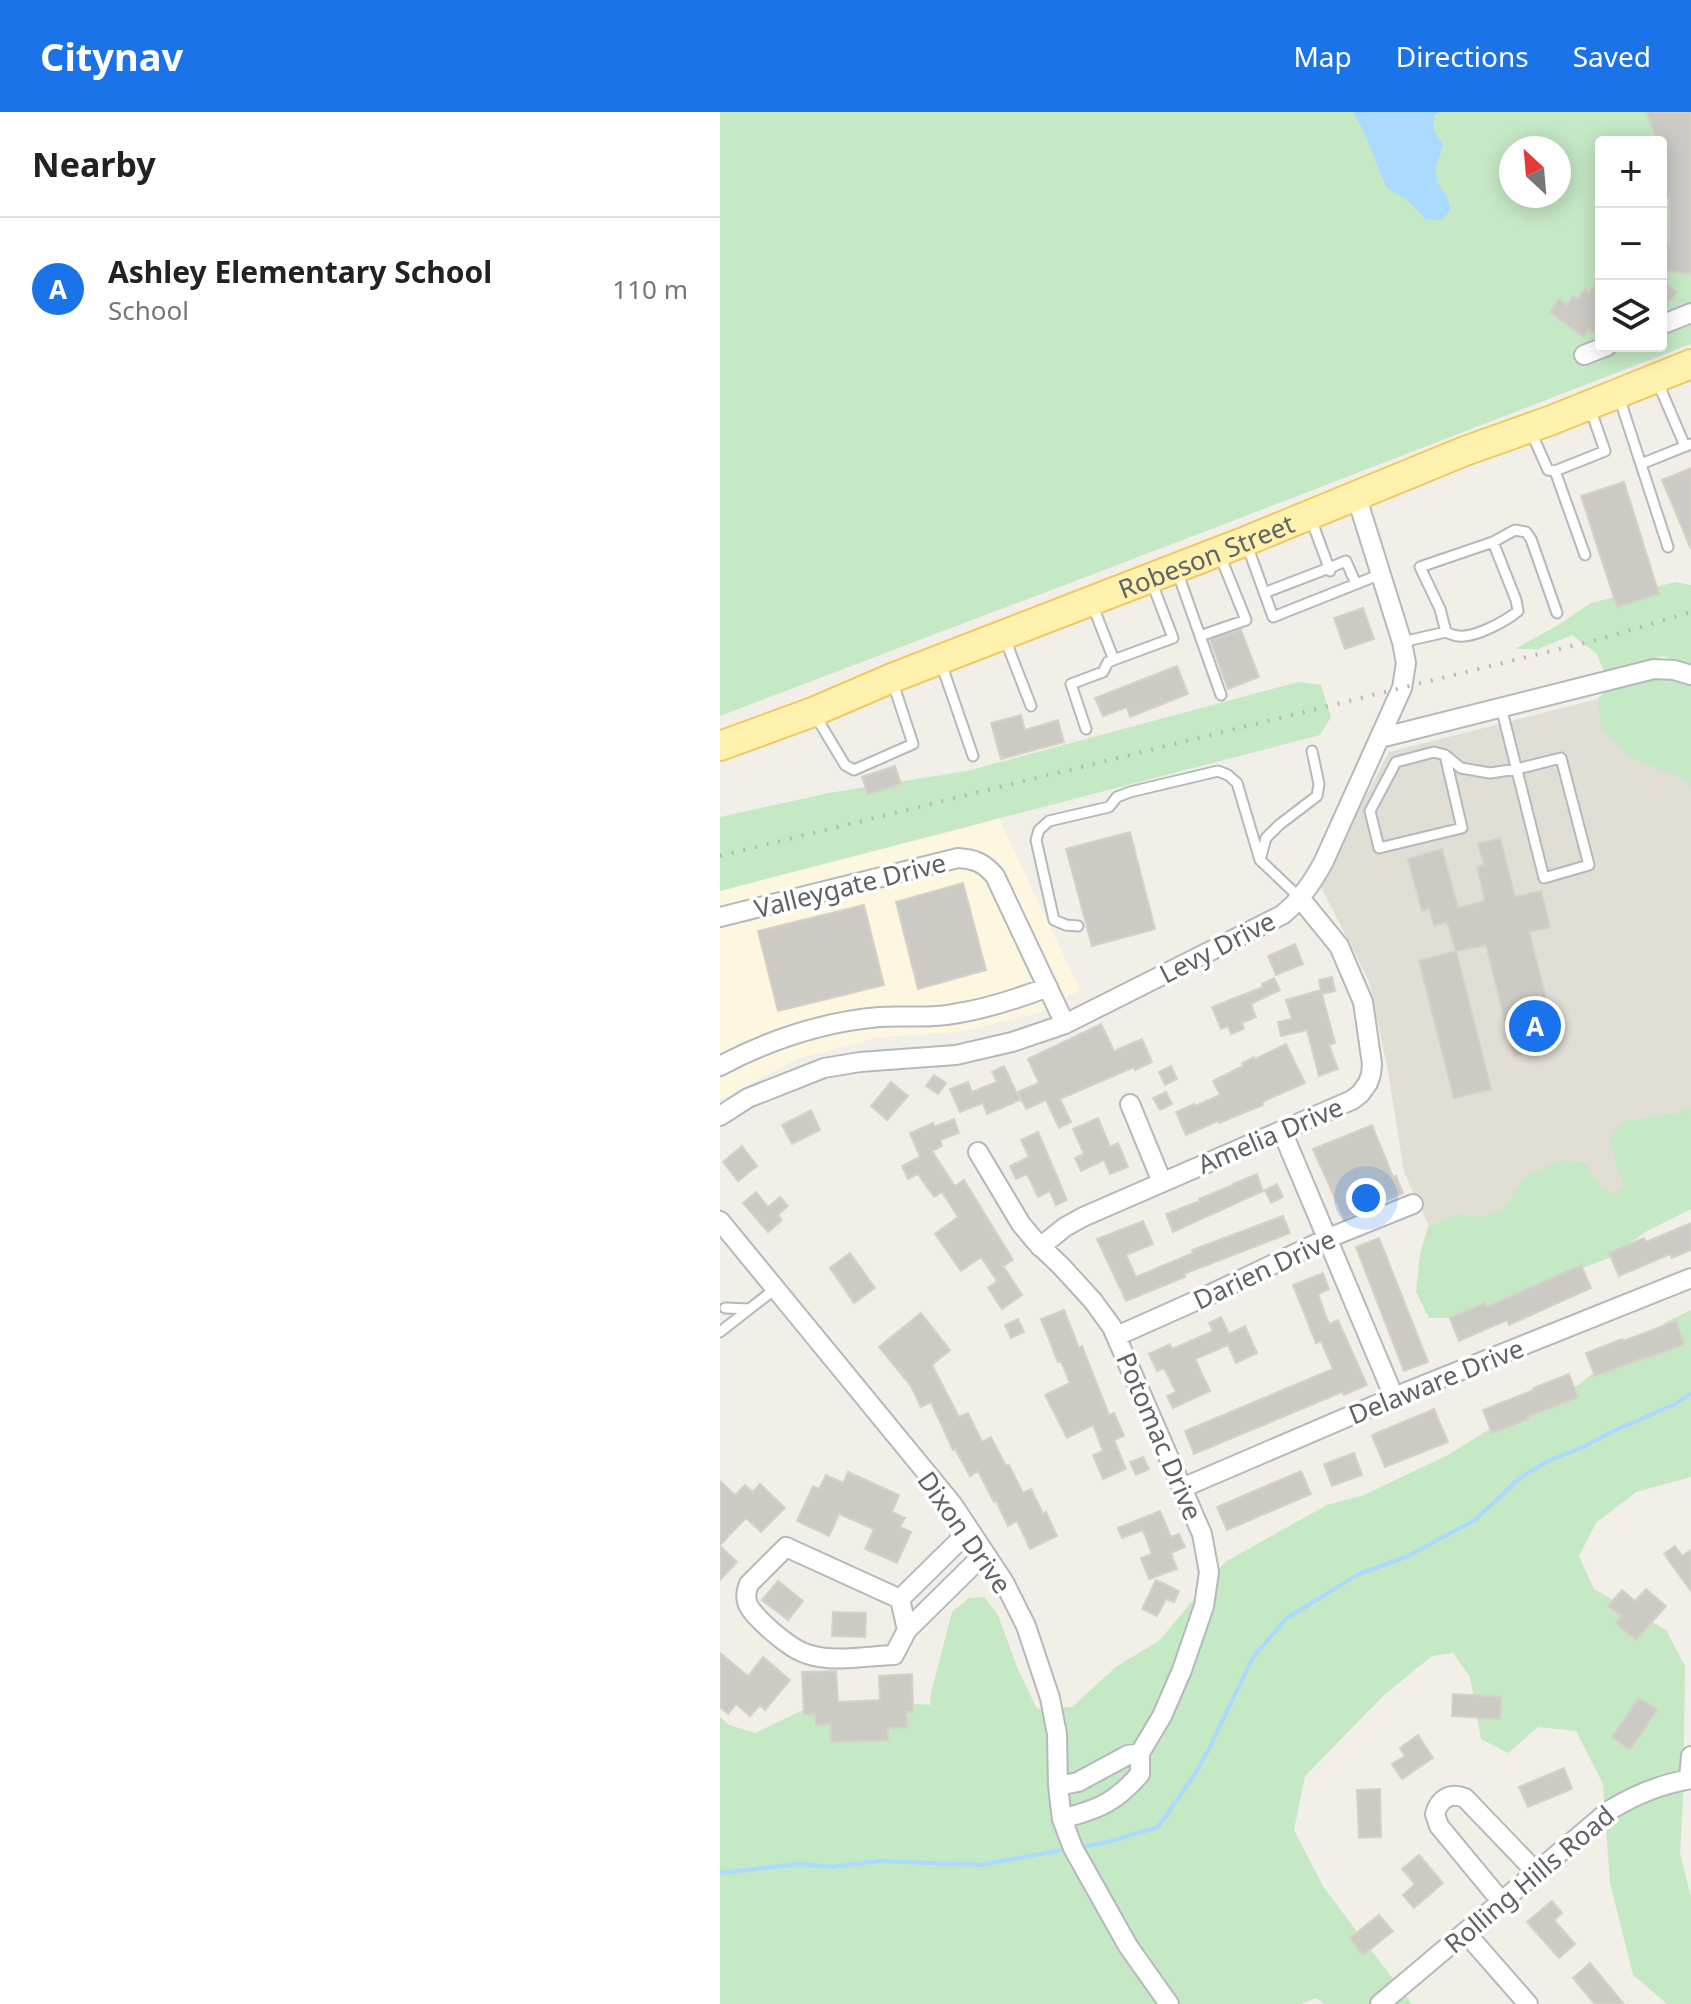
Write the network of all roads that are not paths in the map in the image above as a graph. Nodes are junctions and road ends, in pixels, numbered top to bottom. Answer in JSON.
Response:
{"nodes":[{"id":1,"x":1691,"y":313,"type":"edge"},
{"id":2,"x":1667,"y":323,"type":"edge"},
{"id":3,"x":1595,"y":351,"type":"edge"},
{"id":4,"x":1584,"y":355,"type":"dead end"},
{"id":5,"x":1691,"y":364,"type":"edge"},
{"id":6,"x":1656,"y":378,"type":"junction"},
{"id":7,"x":1618,"y":393,"type":"junction"},
{"id":8,"x":1589,"y":405,"type":"junction"},
{"id":9,"x":1529,"y":428,"type":"junction"},
{"id":10,"x":1688,"y":445,"type":"edge"},
{"id":11,"x":1641,"y":464,"type":"junction"},
{"id":12,"x":1555,"y":471,"type":"junction"},
{"id":13,"x":1356,"y":495,"type":"junction"},
{"id":14,"x":1310,"y":516,"type":"junction"},
{"id":15,"x":1246,"y":541,"type":"junction"},
{"id":16,"x":1493,"y":542,"type":"junction"},
{"id":17,"x":1668,"y":547,"type":"dead end"},
{"id":18,"x":1219,"y":552,"type":"junction"},
{"id":19,"x":1585,"y":555,"type":"dead end"},
{"id":20,"x":1330,"y":569,"type":"junction"},
{"id":21,"x":1163,"y":573,"type":"junction"},
{"id":22,"x":1382,"y":574,"type":"junction"},
{"id":23,"x":1356,"y":584,"type":"junction"},
{"id":24,"x":1264,"y":593,"type":"junction"},
{"id":25,"x":1091,"y":601,"type":"junction"},
{"id":26,"x":1557,"y":613,"type":"dead end"},
{"id":27,"x":1446,"y":632,"type":"junction"},
{"id":28,"x":1003,"y":634,"type":"junction"},
{"id":29,"x":1200,"y":636,"type":"junction"},
{"id":30,"x":1402,"y":642,"type":"junction"},
{"id":31,"x":940,"y":659,"type":"junction"},
{"id":32,"x":1114,"y":660,"type":"junction"},
{"id":33,"x":1691,"y":675,"type":"edge"},
{"id":34,"x":892,"y":678,"type":"junction"},
{"id":35,"x":1221,"y":695,"type":"dead end"},
{"id":36,"x":1031,"y":706,"type":"dead end"},
{"id":37,"x":1501,"y":707,"type":"junction"},
{"id":38,"x":813,"y":712,"type":"junction"},
{"id":39,"x":1086,"y":729,"type":"dead end"},
{"id":40,"x":1380,"y":738,"type":"junction"},
{"id":41,"x":720,"y":746,"type":"edge"},
{"id":42,"x":1312,"y":751,"type":"dead end"},
{"id":43,"x":1445,"y":755,"type":"junction"},
{"id":44,"x":973,"y":756,"type":"dead end"},
{"id":45,"x":1517,"y":769,"type":"junction"},
{"id":46,"x":1360,"y":783,"type":"junction"},
{"id":47,"x":1378,"y":796,"type":"junction"},
{"id":48,"x":1260,"y":860,"type":"junction"},
{"id":49,"x":1300,"y":898,"type":"junction"},
{"id":50,"x":720,"y":917,"type":"edge"},
{"id":51,"x":1078,"y":926,"type":"dead end"},
{"id":52,"x":1048,"y":987,"type":"junction"},
{"id":53,"x":1065,"y":1024,"type":"junction"},
{"id":54,"x":720,"y":1066,"type":"edge"},
{"id":55,"x":1130,"y":1104,"type":"dead end"},
{"id":56,"x":720,"y":1116,"type":"edge"},
{"id":57,"x":1282,"y":1131,"type":"junction"},
{"id":58,"x":978,"y":1152,"type":"dead end"},
{"id":59,"x":1162,"y":1182,"type":"junction"},
{"id":60,"x":1413,"y":1204,"type":"dead end"},
{"id":61,"x":720,"y":1221,"type":"edge"},
{"id":62,"x":1326,"y":1239,"type":"junction"},
{"id":63,"x":1040,"y":1247,"type":"junction"},
{"id":64,"x":1691,"y":1278,"type":"edge"},
{"id":65,"x":775,"y":1289,"type":"junction"},
{"id":66,"x":725,"y":1308,"type":"dead end"},
{"id":67,"x":749,"y":1309,"type":"junction"},
{"id":68,"x":720,"y":1332,"type":"edge"},
{"id":69,"x":1117,"y":1336,"type":"junction"},
{"id":70,"x":1394,"y":1397,"type":"junction"},
{"id":71,"x":1182,"y":1488,"type":"junction"},
{"id":72,"x":969,"y":1531,"type":"junction"},
{"id":73,"x":985,"y":1553,"type":"junction"},
{"id":74,"x":900,"y":1599,"type":"junction"},
{"id":75,"x":907,"y":1630,"type":"junction"},
{"id":76,"x":1140,"y":1753,"type":"junction"},
{"id":77,"x":1691,"y":1756,"type":"edge"},
{"id":78,"x":1690,"y":1779,"type":"edge"},
{"id":79,"x":1058,"y":1786,"type":"junction"},
{"id":80,"x":1062,"y":1819,"type":"junction"},
{"id":81,"x":1536,"y":1872,"type":"junction"},
{"id":82,"x":1501,"y":1901,"type":"junction"},
{"id":83,"x":1465,"y":1932,"type":"junction"},
{"id":84,"x":1169,"y":2004,"type":"edge"},
{"id":85,"x":1380,"y":2004,"type":"edge"},
{"id":86,"x":1528,"y":2004,"type":"edge"}],
"edges":[{"from":1,"to":2,"type":"street"},
{"from":3,"to":4,"type":"street"},
{"from":5,"to":6,"type":"main road","name":"Robeson Street"},
{"from":6,"to":7,"type":"main road","name":"Robeson Street"},
{"from":6,"to":10,"type":"lane"},
{"from":7,"to":8,"type":"main road","name":"Robeson Street"},
{"from":7,"to":11,"type":"lane"},
{"from":8,"to":9,"type":"main road","name":"Robeson Street"},
{"from":8,"to":12,"type":"lane"},
{"from":9,"to":12,"type":"lane"},
{"from":9,"to":13,"type":"main road","name":"Robeson Street"},
{"from":10,"to":11,"type":"lane"},
{"from":11,"to":17,"type":"lane"},
{"from":12,"to":19,"type":"lane"},
{"from":13,"to":14,"type":"main road","name":"Robeson Street"},
{"from":13,"to":22,"type":"street","name":"Levy Drive"},
{"from":14,"to":15,"type":"main road","name":"Robeson Street"},
{"from":14,"to":20,"type":"lane"},
{"from":15,"to":18,"type":"main road","name":"Robeson Street"},
{"from":15,"to":24,"type":"lane"},
{"from":16,"to":26,"type":"lane"},
{"from":16,"to":27,"type":"lane"},
{"from":16,"to":27,"type":"lane"},
{"from":18,"to":21,"type":"main road","name":"Robeson Street"},
{"from":18,"to":29,"type":"lane"},
{"from":20,"to":23,"type":"lane"},
{"from":20,"to":24,"type":"lane"},
{"from":21,"to":25,"type":"main road","name":"Robeson Street"},
{"from":21,"to":29,"type":"lane"},
{"from":21,"to":32,"type":"lane"},
{"from":22,"to":23,"type":"lane"},
{"from":22,"to":30,"type":"street","name":"Levy Drive"},
{"from":23,"to":24,"type":"lane"},
{"from":25,"to":28,"type":"main road","name":"Robeson Street"},
{"from":25,"to":32,"type":"lane"},
{"from":27,"to":30,"type":"lane"},
{"from":28,"to":31,"type":"main road","name":"Robeson Street"},
{"from":28,"to":36,"type":"lane"},
{"from":29,"to":35,"type":"lane"},
{"from":30,"to":40,"type":"street","name":"Levy Drive"},
{"from":31,"to":34,"type":"main road","name":"Robeson Street"},
{"from":31,"to":44,"type":"lane"},
{"from":32,"to":39,"type":"lane"},
{"from":33,"to":37,"type":"street"},
{"from":34,"to":38,"type":"main road","name":"Robeson Street"},
{"from":34,"to":38,"type":"lane"},
{"from":37,"to":40,"type":"street"},
{"from":37,"to":45,"type":"lane"},
{"from":38,"to":41,"type":"main road","name":"Robeson Street"},
{"from":40,"to":46,"type":"street","name":"Levy Drive"},
{"from":42,"to":48,"type":"lane"},
{"from":43,"to":45,"type":"lane"},
{"from":43,"to":47,"type":"lane"},
{"from":43,"to":47,"type":"lane"},
{"from":45,"to":45,"type":"lane"},
{"from":46,"to":47,"type":"lane"},
{"from":46,"to":49,"type":"street","name":"Levy Drive"},
{"from":48,"to":49,"type":"lane","name":"Amelia Drive"},
{"from":48,"to":51,"type":"lane","name":"Amelia Drive"},
{"from":49,"to":53,"type":"street","name":"Levy Drive"},
{"from":49,"to":57,"type":"street","name":"Amelia Drive"},
{"from":50,"to":52,"type":"street","name":"Valleygate Drive"},
{"from":52,"to":53,"type":"street","name":"Valleygate Drive"},
{"from":52,"to":54,"type":"street"},
{"from":53,"to":56,"type":"street","name":"Levy Drive"},
{"from":55,"to":59,"type":"street"},
{"from":57,"to":59,"type":"street","name":"Amelia Drive"},
{"from":57,"to":62,"type":"street"},
{"from":58,"to":63,"type":"street","name":"Potomac Drive"},
{"from":59,"to":63,"type":"street","name":"Amelia Drive"},
{"from":60,"to":62,"type":"street","name":"Darien Drive"},
{"from":61,"to":65,"type":"street","name":"Dixon Drive"},
{"from":62,"to":69,"type":"street","name":"Darien Drive"},
{"from":62,"to":70,"type":"street"},
{"from":63,"to":69,"type":"street","name":"Potomac Drive"},
{"from":64,"to":70,"type":"street","name":"Delaware Drive"},
{"from":65,"to":67,"type":"lane"},
{"from":65,"to":72,"type":"street","name":"Dixon Drive"},
{"from":66,"to":67,"type":"lane"},
{"from":67,"to":68,"type":"lane"},
{"from":69,"to":71,"type":"street","name":"Potomac Drive"},
{"from":70,"to":71,"type":"street","name":"Delaware Drive"},
{"from":71,"to":76,"type":"street","name":"Potomac Drive"},
{"from":72,"to":73,"type":"street","name":"Dixon Drive"},
{"from":72,"to":74,"type":"street"},
{"from":73,"to":75,"type":"street"},
{"from":73,"to":79,"type":"street","name":"Dixon Drive"},
{"from":74,"to":75,"type":"street"},
{"from":74,"to":75,"type":"street"},
{"from":76,"to":79,"type":"street"},
{"from":76,"to":80,"type":"street","name":"Potomac Drive"},
{"from":77,"to":78,"type":"street"},
{"from":78,"to":81,"type":"street","name":"Rolling Hills Road"},
{"from":79,"to":80,"type":"street","name":"Dixon Drive"},
{"from":80,"to":84,"type":"street","name":"Dixon Drive"},
{"from":81,"to":82,"type":"street","name":"Rolling Hills Road"},
{"from":81,"to":82,"type":"street"},
{"from":82,"to":83,"type":"street","name":"Rolling Hills Road"},
{"from":83,"to":85,"type":"street","name":"Rolling Hills Road"},
{"from":83,"to":86,"type":"street"}]}
